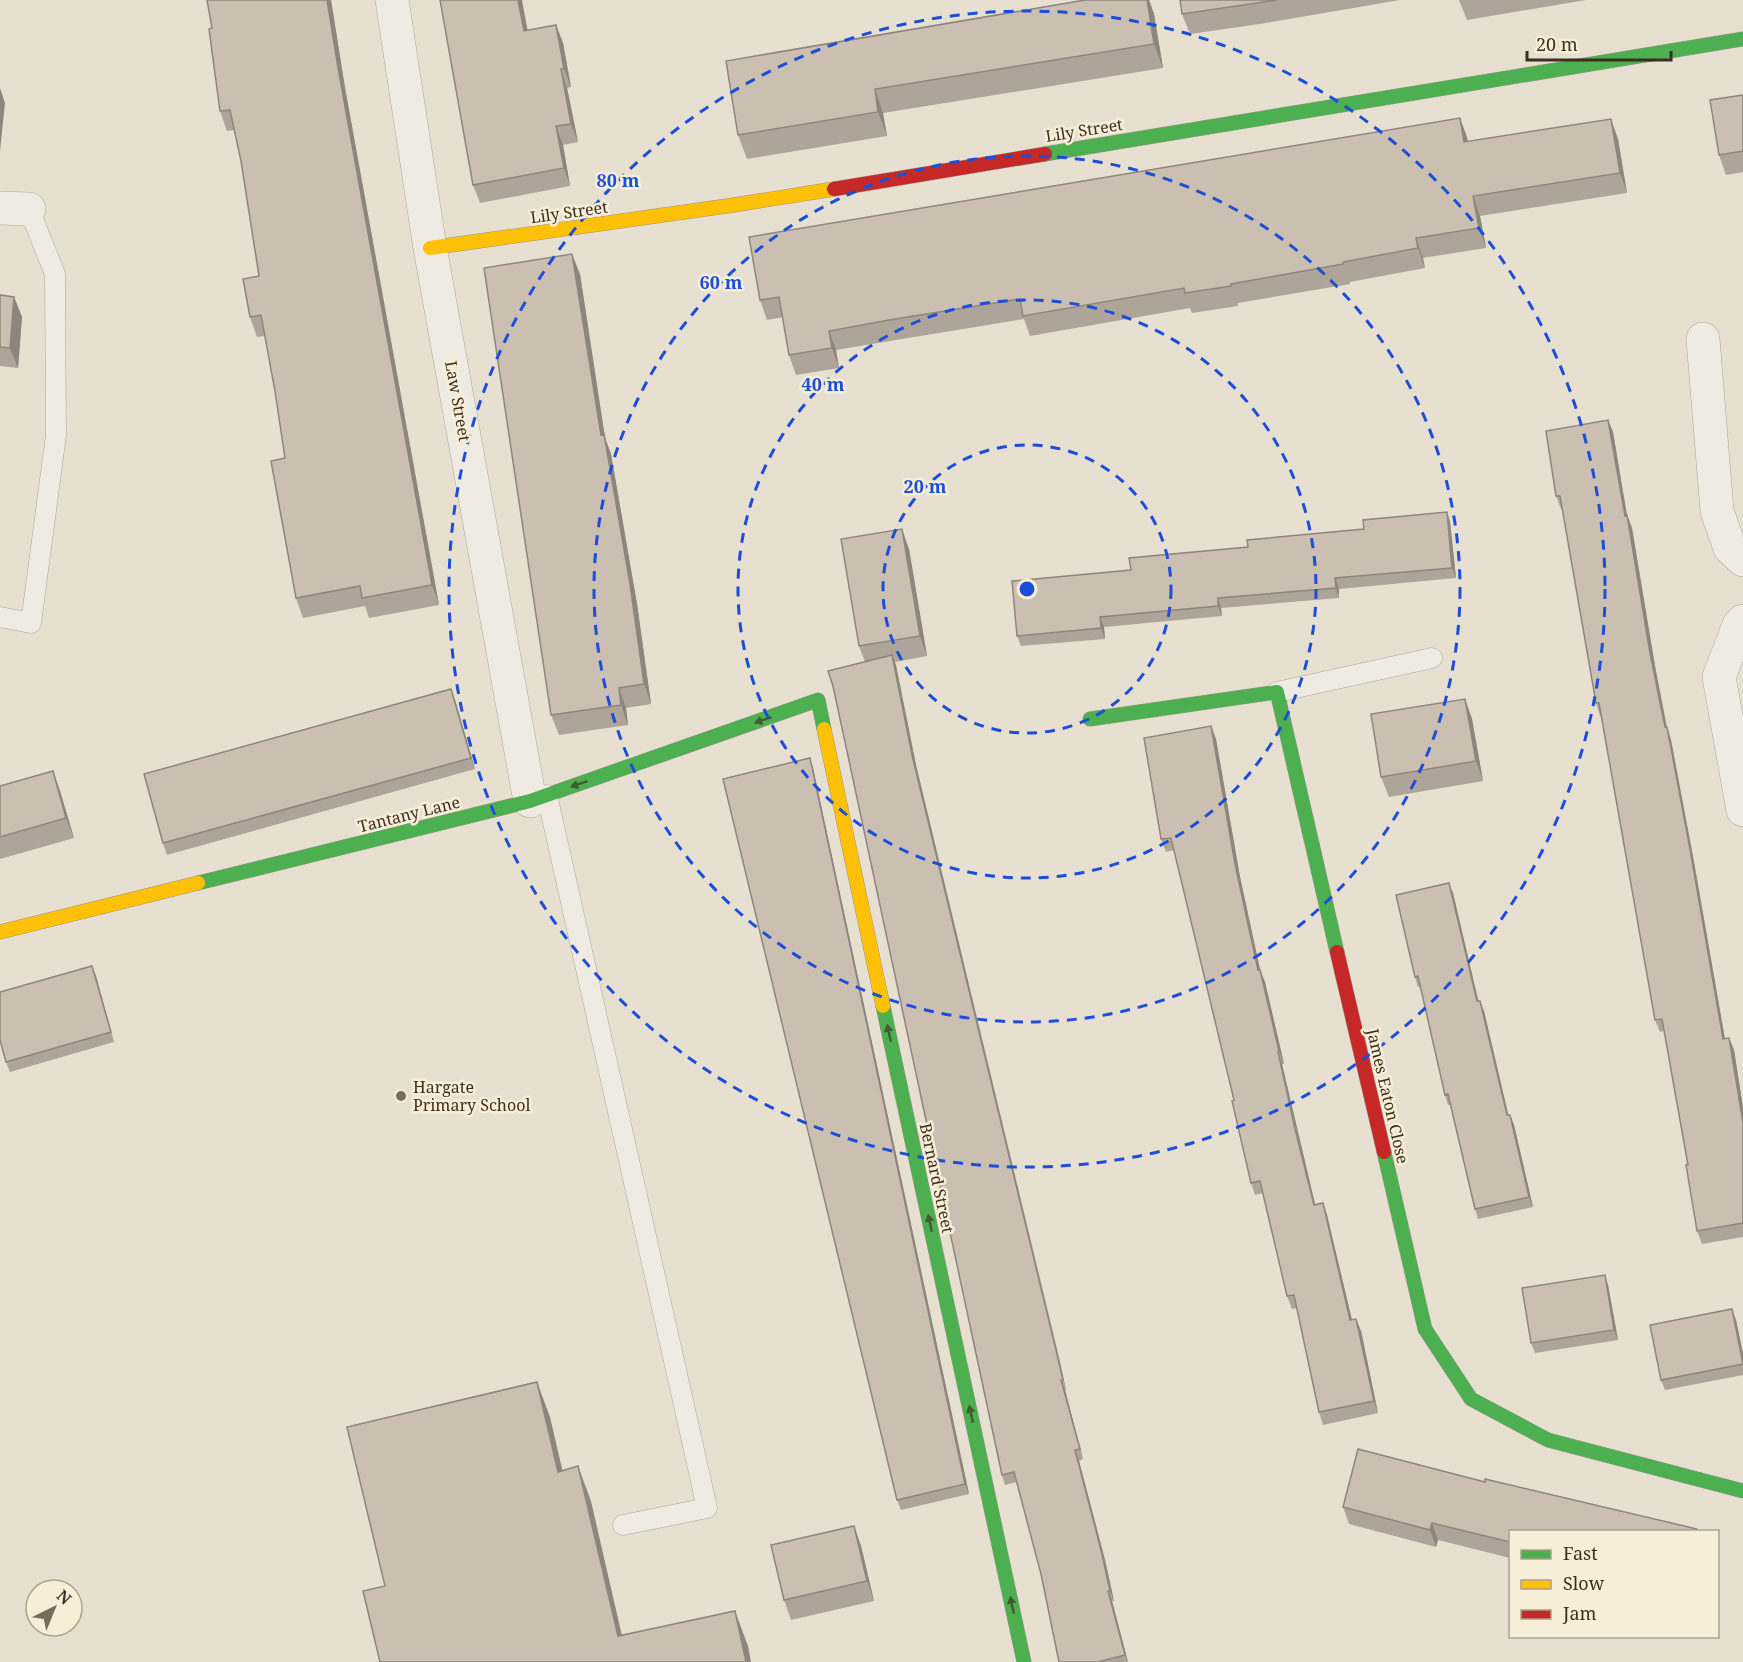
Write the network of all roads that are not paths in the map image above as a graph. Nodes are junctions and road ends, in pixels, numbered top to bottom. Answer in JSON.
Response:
{"nodes":[{"id":1,"x":392,"y":0,"type":"edge"},
{"id":2,"x":1743,"y":39,"type":"edge"},
{"id":3,"x":15,"y":209,"type":"edge"},
{"id":4,"x":430,"y":248,"type":"junction"},
{"id":5,"x":1703,"y":339,"type":"dead end"},
{"id":6,"x":1743,"y":560,"type":"edge"},
{"id":7,"x":0,"y":616,"type":"edge"},
{"id":8,"x":1743,"y":621,"type":"edge"},
{"id":9,"x":1431,"y":658,"type":"dead end"},
{"id":10,"x":1277,"y":692,"type":"junction"},
{"id":11,"x":818,"y":700,"type":"joint"},
{"id":12,"x":1090,"y":719,"type":"dead end"},
{"id":13,"x":539,"y":798,"type":"junction"},
{"id":14,"x":1743,"y":810,"type":"edge"},
{"id":15,"x":0,"y":932,"type":"edge"},
{"id":16,"x":1743,"y":1491,"type":"edge"},
{"id":17,"x":623,"y":1525,"type":"dead end"},
{"id":18,"x":1024,"y":1662,"type":"edge"}],
"edges":[{"from":1,"to":4,"type":"street","name":"Law Street"},
{"from":2,"to":4,"type":"street","name":"Lily Street"},
{"from":3,"to":7,"type":"lane"},
{"from":4,"to":13,"type":"street","name":"Law Street"},
{"from":5,"to":6,"type":"street"},
{"from":8,"to":14,"type":"street"},
{"from":9,"to":10,"type":"lane"},
{"from":10,"to":12,"type":"street"},
{"from":10,"to":16,"type":"street","name":"James Eaton Close"},
{"from":11,"to":13,"type":"street","name":"Tantany Lane","one_way":true},
{"from":18,"to":11,"type":"street","name":"Bernard Street","one_way":true},
{"from":13,"to":15,"type":"street","name":"Tantany Lane"},
{"from":13,"to":17,"type":"lane"}]}
